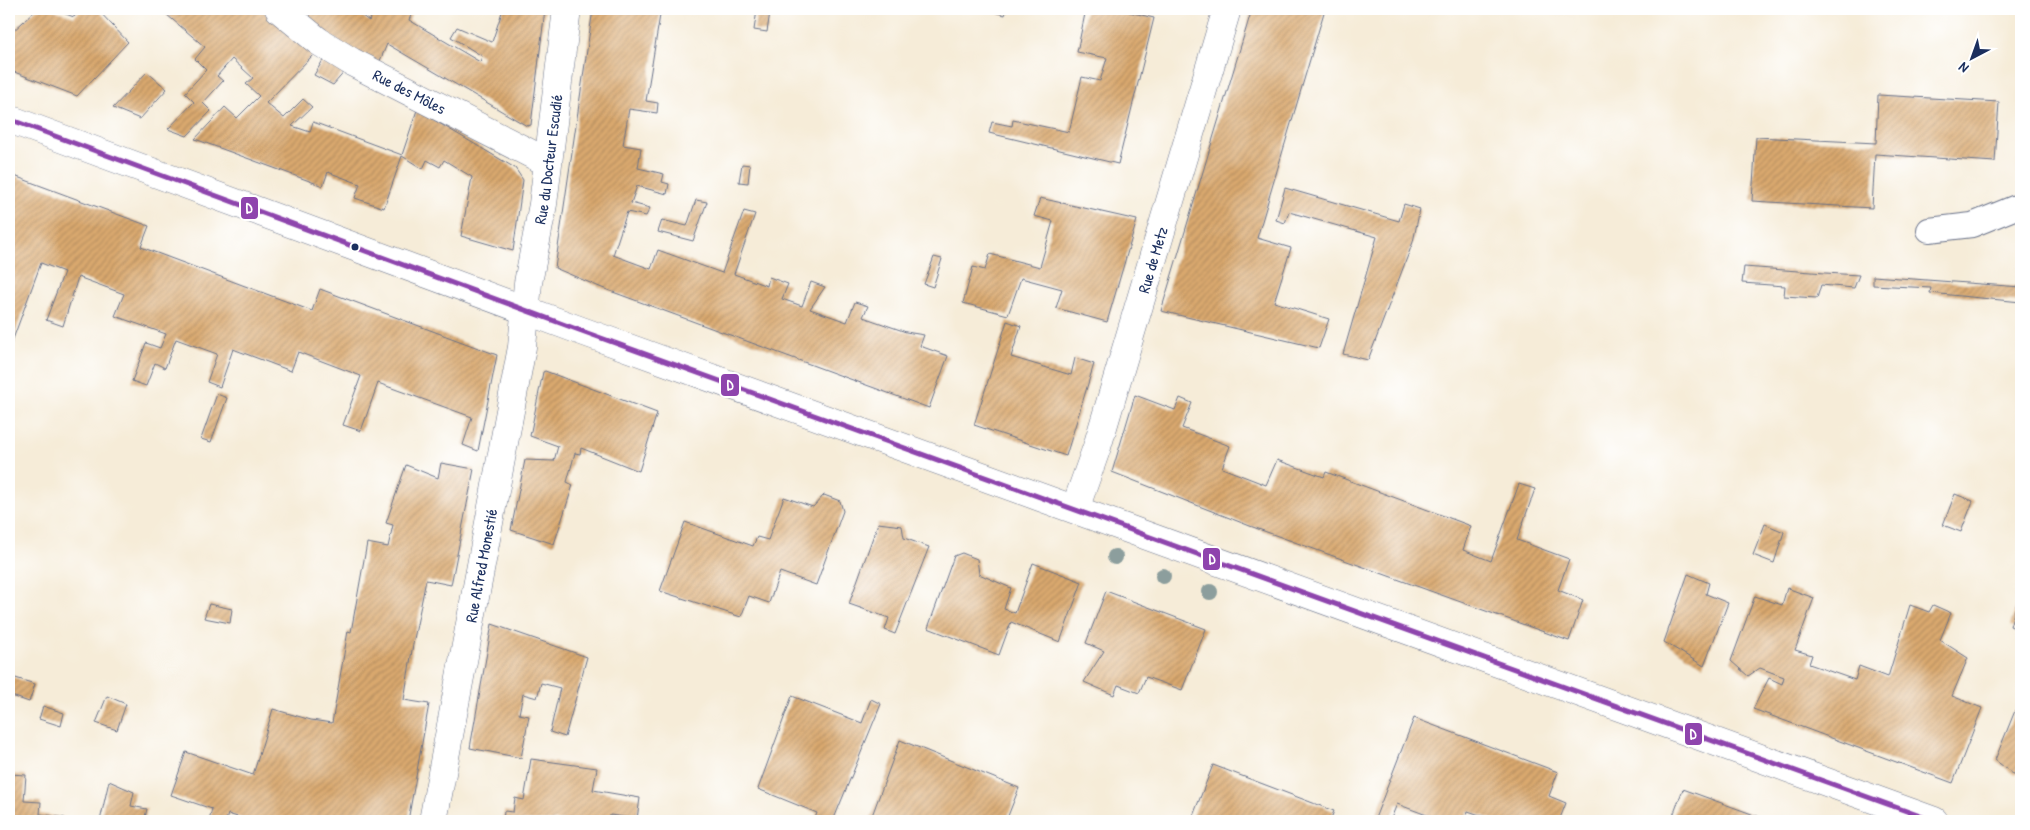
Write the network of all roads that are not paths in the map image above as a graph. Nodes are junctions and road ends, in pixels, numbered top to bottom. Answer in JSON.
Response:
{"nodes":[{"id":1,"x":279,"y":9,"type":"edge"},
{"id":2,"x":567,"y":9,"type":"edge"},
{"id":3,"x":1228,"y":9,"type":"edge"},
{"id":4,"x":9,"y":119,"type":"edge"},
{"id":5,"x":547,"y":162,"type":"junction"},
{"id":6,"x":2021,"y":205,"type":"edge"},
{"id":7,"x":1929,"y":230,"type":"dead end"},
{"id":8,"x":525,"y":309,"type":"junction"},
{"id":9,"x":1075,"y":508,"type":"junction"},
{"id":10,"x":433,"y":821,"type":"edge"},
{"id":11,"x":1934,"y":821,"type":"edge"}],
"edges":[{"from":1,"to":5,"type":"street","name":"Rue des Môles"},
{"from":2,"to":5,"type":"street","name":"Rue du Docteur Escudié"},
{"from":3,"to":9,"type":"street","name":"Rue de Metz"},
{"from":4,"to":8,"type":"street"},
{"from":5,"to":8,"type":"street","name":"Rue du Docteur Escudié"},
{"from":6,"to":7,"type":"lane"},
{"from":8,"to":9,"type":"street"},
{"from":8,"to":10,"type":"street","name":"Rue Alfred Monestié"},
{"from":9,"to":11,"type":"street"}]}
